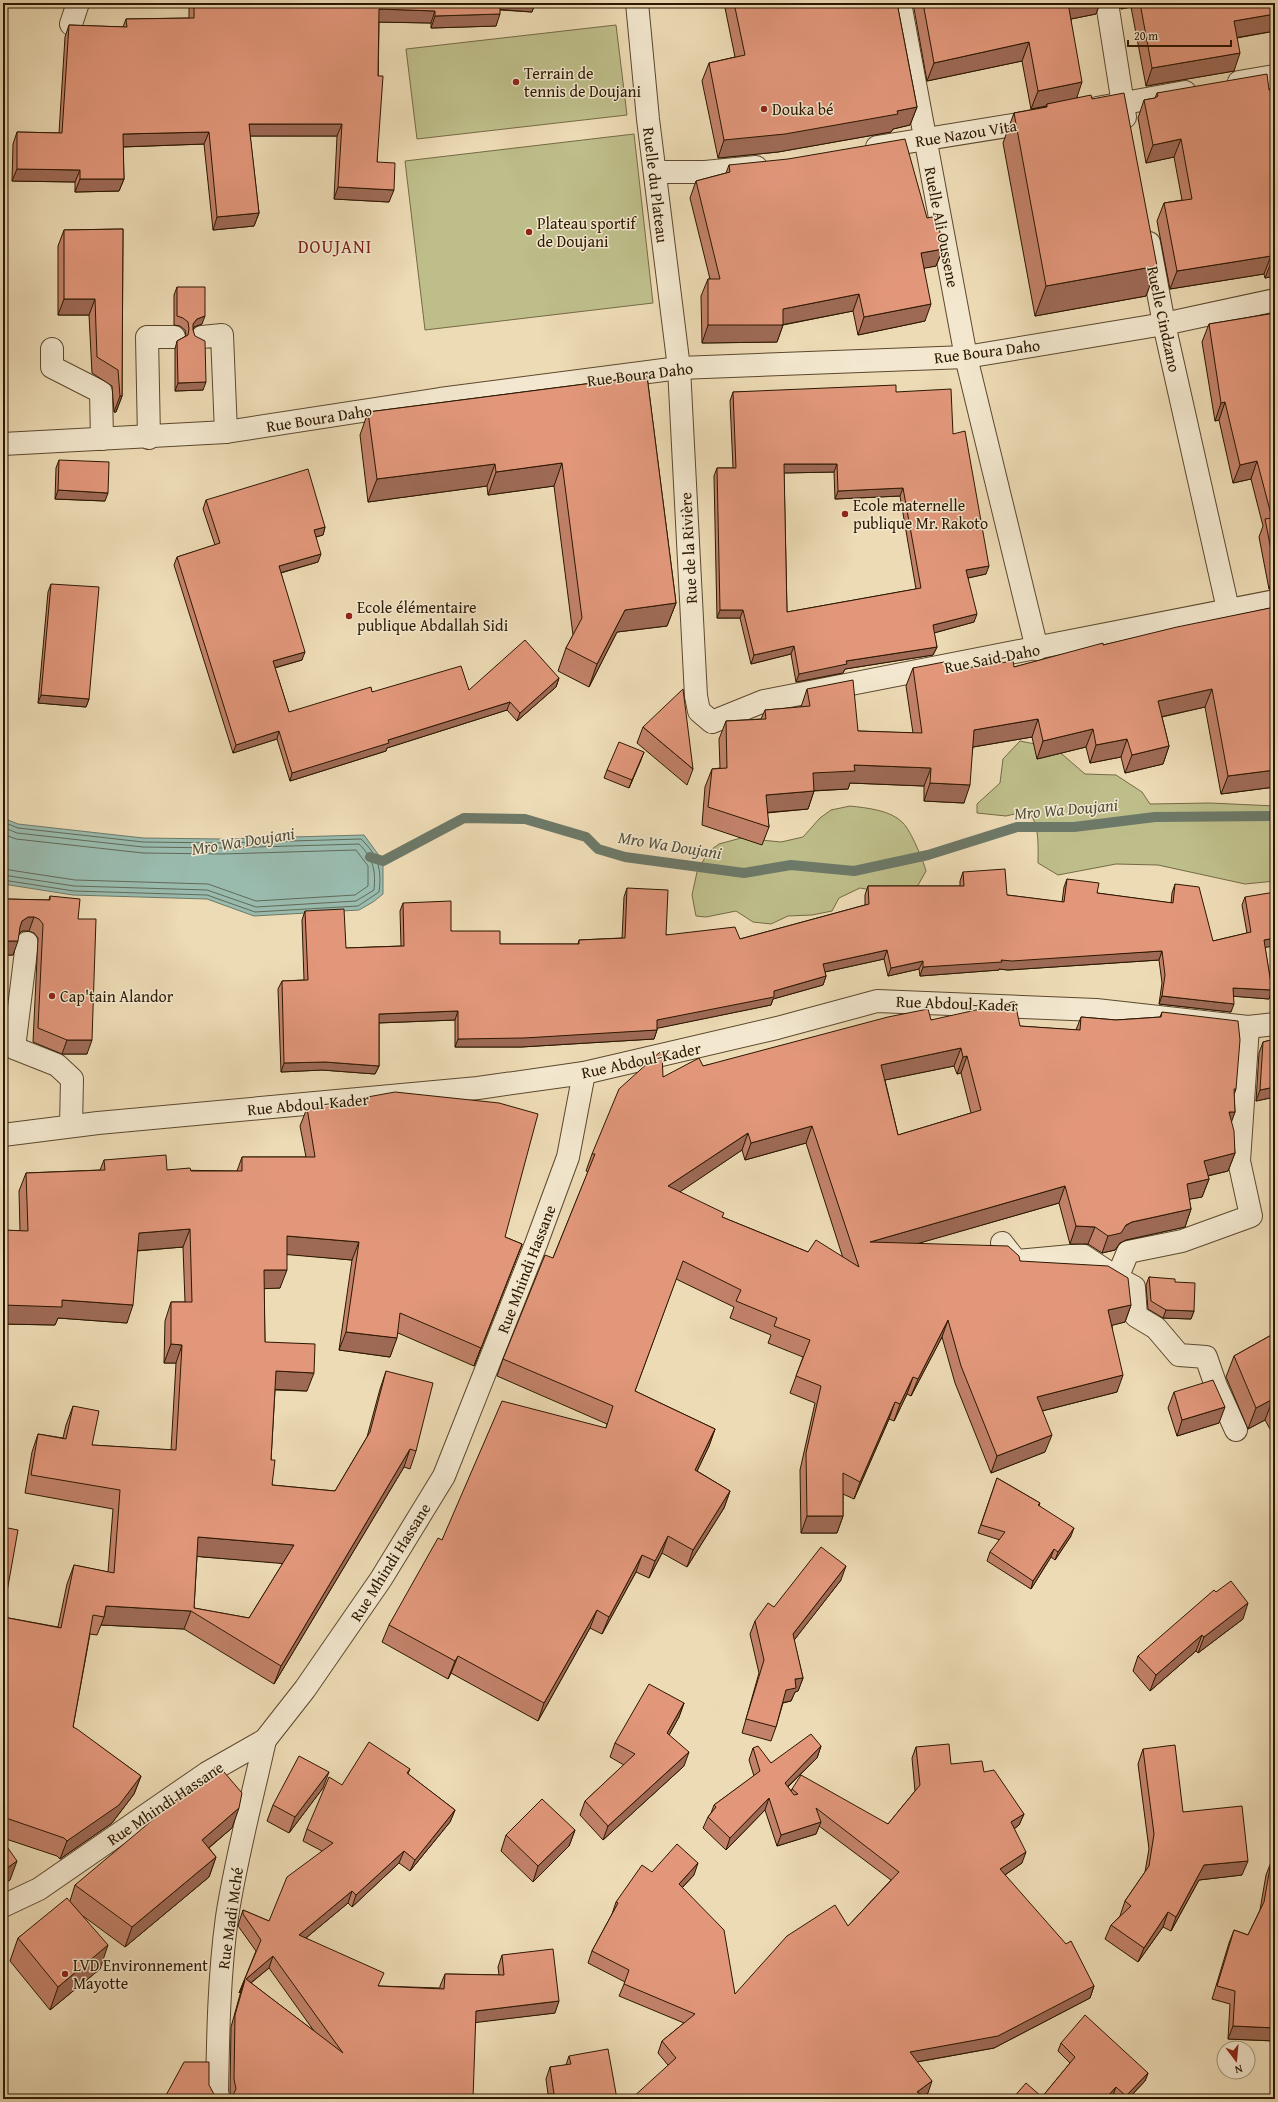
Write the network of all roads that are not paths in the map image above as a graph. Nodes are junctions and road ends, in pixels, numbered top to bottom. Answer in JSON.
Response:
{"nodes":[{"id":1,"x":78,"y":3,"type":"edge"},
{"id":2,"x":637,"y":3,"type":"edge"},
{"id":3,"x":900,"y":3,"type":"edge"},
{"id":4,"x":1108,"y":3,"type":"edge"},
{"id":5,"x":71,"y":24,"type":"edge"},
{"id":6,"x":1275,"y":76,"type":"edge"},
{"id":7,"x":1122,"y":103,"type":"junction"},
{"id":8,"x":1128,"y":133,"type":"edge"},
{"id":9,"x":925,"y":139,"type":"junction"},
{"id":10,"x":856,"y":151,"type":"edge"},
{"id":11,"x":780,"y":164,"type":"edge"},
{"id":12,"x":655,"y":172,"type":"junction"},
{"id":13,"x":1145,"y":225,"type":"edge"},
{"id":14,"x":1275,"y":300,"type":"edge"},
{"id":15,"x":1164,"y":324,"type":"junction"},
{"id":16,"x":202,"y":336,"type":"dead end"},
{"id":17,"x":174,"y":337,"type":"dead end"},
{"id":18,"x":52,"y":349,"type":"dead end"},
{"id":19,"x":966,"y":357,"type":"junction"},
{"id":20,"x":679,"y":368,"type":"junction"},
{"id":21,"x":226,"y":432,"type":"junction"},
{"id":22,"x":149,"y":438,"type":"junction"},
{"id":23,"x":102,"y":439,"type":"junction"},
{"id":24,"x":3,"y":444,"type":"edge"},
{"id":25,"x":1275,"y":601,"type":"edge"},
{"id":26,"x":1228,"y":609,"type":"junction"},
{"id":27,"x":1037,"y":649,"type":"junction"},
{"id":28,"x":712,"y":722,"type":"joint"},
{"id":29,"x":27,"y":943,"type":"dead end"},
{"id":30,"x":1275,"y":1024,"type":"edge"},
{"id":31,"x":1248,"y":1026,"type":"junction"},
{"id":32,"x":584,"y":1073,"type":"junction"},
{"id":33,"x":71,"y":1126,"type":"junction"},
{"id":34,"x":3,"y":1135,"type":"edge"},
{"id":35,"x":1002,"y":1243,"type":"dead end"},
{"id":36,"x":1117,"y":1278,"type":"junction"},
{"id":37,"x":1236,"y":1430,"type":"dead end"},
{"id":38,"x":265,"y":1740,"type":"junction"},
{"id":39,"x":3,"y":1906,"type":"edge"},
{"id":40,"x":219,"y":2099,"type":"edge"}],
"edges":[{"from":1,"to":5,"type":"street"},
{"from":2,"to":12,"type":"street","name":"Ruelle du Plateau"},
{"from":3,"to":9,"type":"street","name":"Ruelle Ali Oussene"},
{"from":4,"to":7,"type":"street"},
{"from":6,"to":7,"type":"street","name":"Rue Nazou Vita"},
{"from":7,"to":8,"type":"street"},
{"from":7,"to":9,"type":"street","name":"Rue Nazou Vita"},
{"from":9,"to":10,"type":"street","name":"Rue Nazou Vita"},
{"from":9,"to":19,"type":"street","name":"Ruelle Ali Oussene"},
{"from":11,"to":12,"type":"street"},
{"from":12,"to":20,"type":"street","name":"Ruelle du Plateau"},
{"from":13,"to":15,"type":"street","name":"Ruelle Cindzano"},
{"from":14,"to":15,"type":"street","name":"Rue Boura Daho"},
{"from":15,"to":19,"type":"street","name":"Rue Boura Daho"},
{"from":15,"to":26,"type":"street","name":"Ruelle Cindzano"},
{"from":16,"to":21,"type":"street"},
{"from":17,"to":22,"type":"street"},
{"from":18,"to":23,"type":"street"},
{"from":19,"to":20,"type":"street","name":"Rue Boura Daho"},
{"from":19,"to":27,"type":"street","name":"Ruelle Ali Oussene"},
{"from":20,"to":21,"type":"street","name":"Rue Boura Daho"},
{"from":20,"to":28,"type":"street","name":"Rue de la Rivière"},
{"from":21,"to":22,"type":"street","name":"Rue Boura Daho"},
{"from":22,"to":23,"type":"street","name":"Rue Boura Daho"},
{"from":23,"to":24,"type":"street","name":"Rue Boura Daho"},
{"from":25,"to":26,"type":"street","name":"Rue Said-Daho"},
{"from":26,"to":27,"type":"street","name":"Rue Said-Daho"},
{"from":27,"to":28,"type":"street","name":"Rue Said-Daho"},
{"from":29,"to":33,"type":"street"},
{"from":30,"to":31,"type":"street","name":"Rue Abdoul-Kader"},
{"from":31,"to":32,"type":"street","name":"Rue Abdoul-Kader"},
{"from":31,"to":36,"type":"street"},
{"from":32,"to":33,"type":"street","name":"Rue Abdoul-Kader"},
{"from":32,"to":38,"type":"street","name":"Rue Mhindi Hassane"},
{"from":33,"to":34,"type":"street","name":"Rue Abdoul-Kader"},
{"from":35,"to":36,"type":"street"},
{"from":36,"to":37,"type":"street"},
{"from":38,"to":39,"type":"street","name":"Rue Mhindi Hassane"},
{"from":38,"to":40,"type":"street","name":"Rue Madi Mché"}]}
